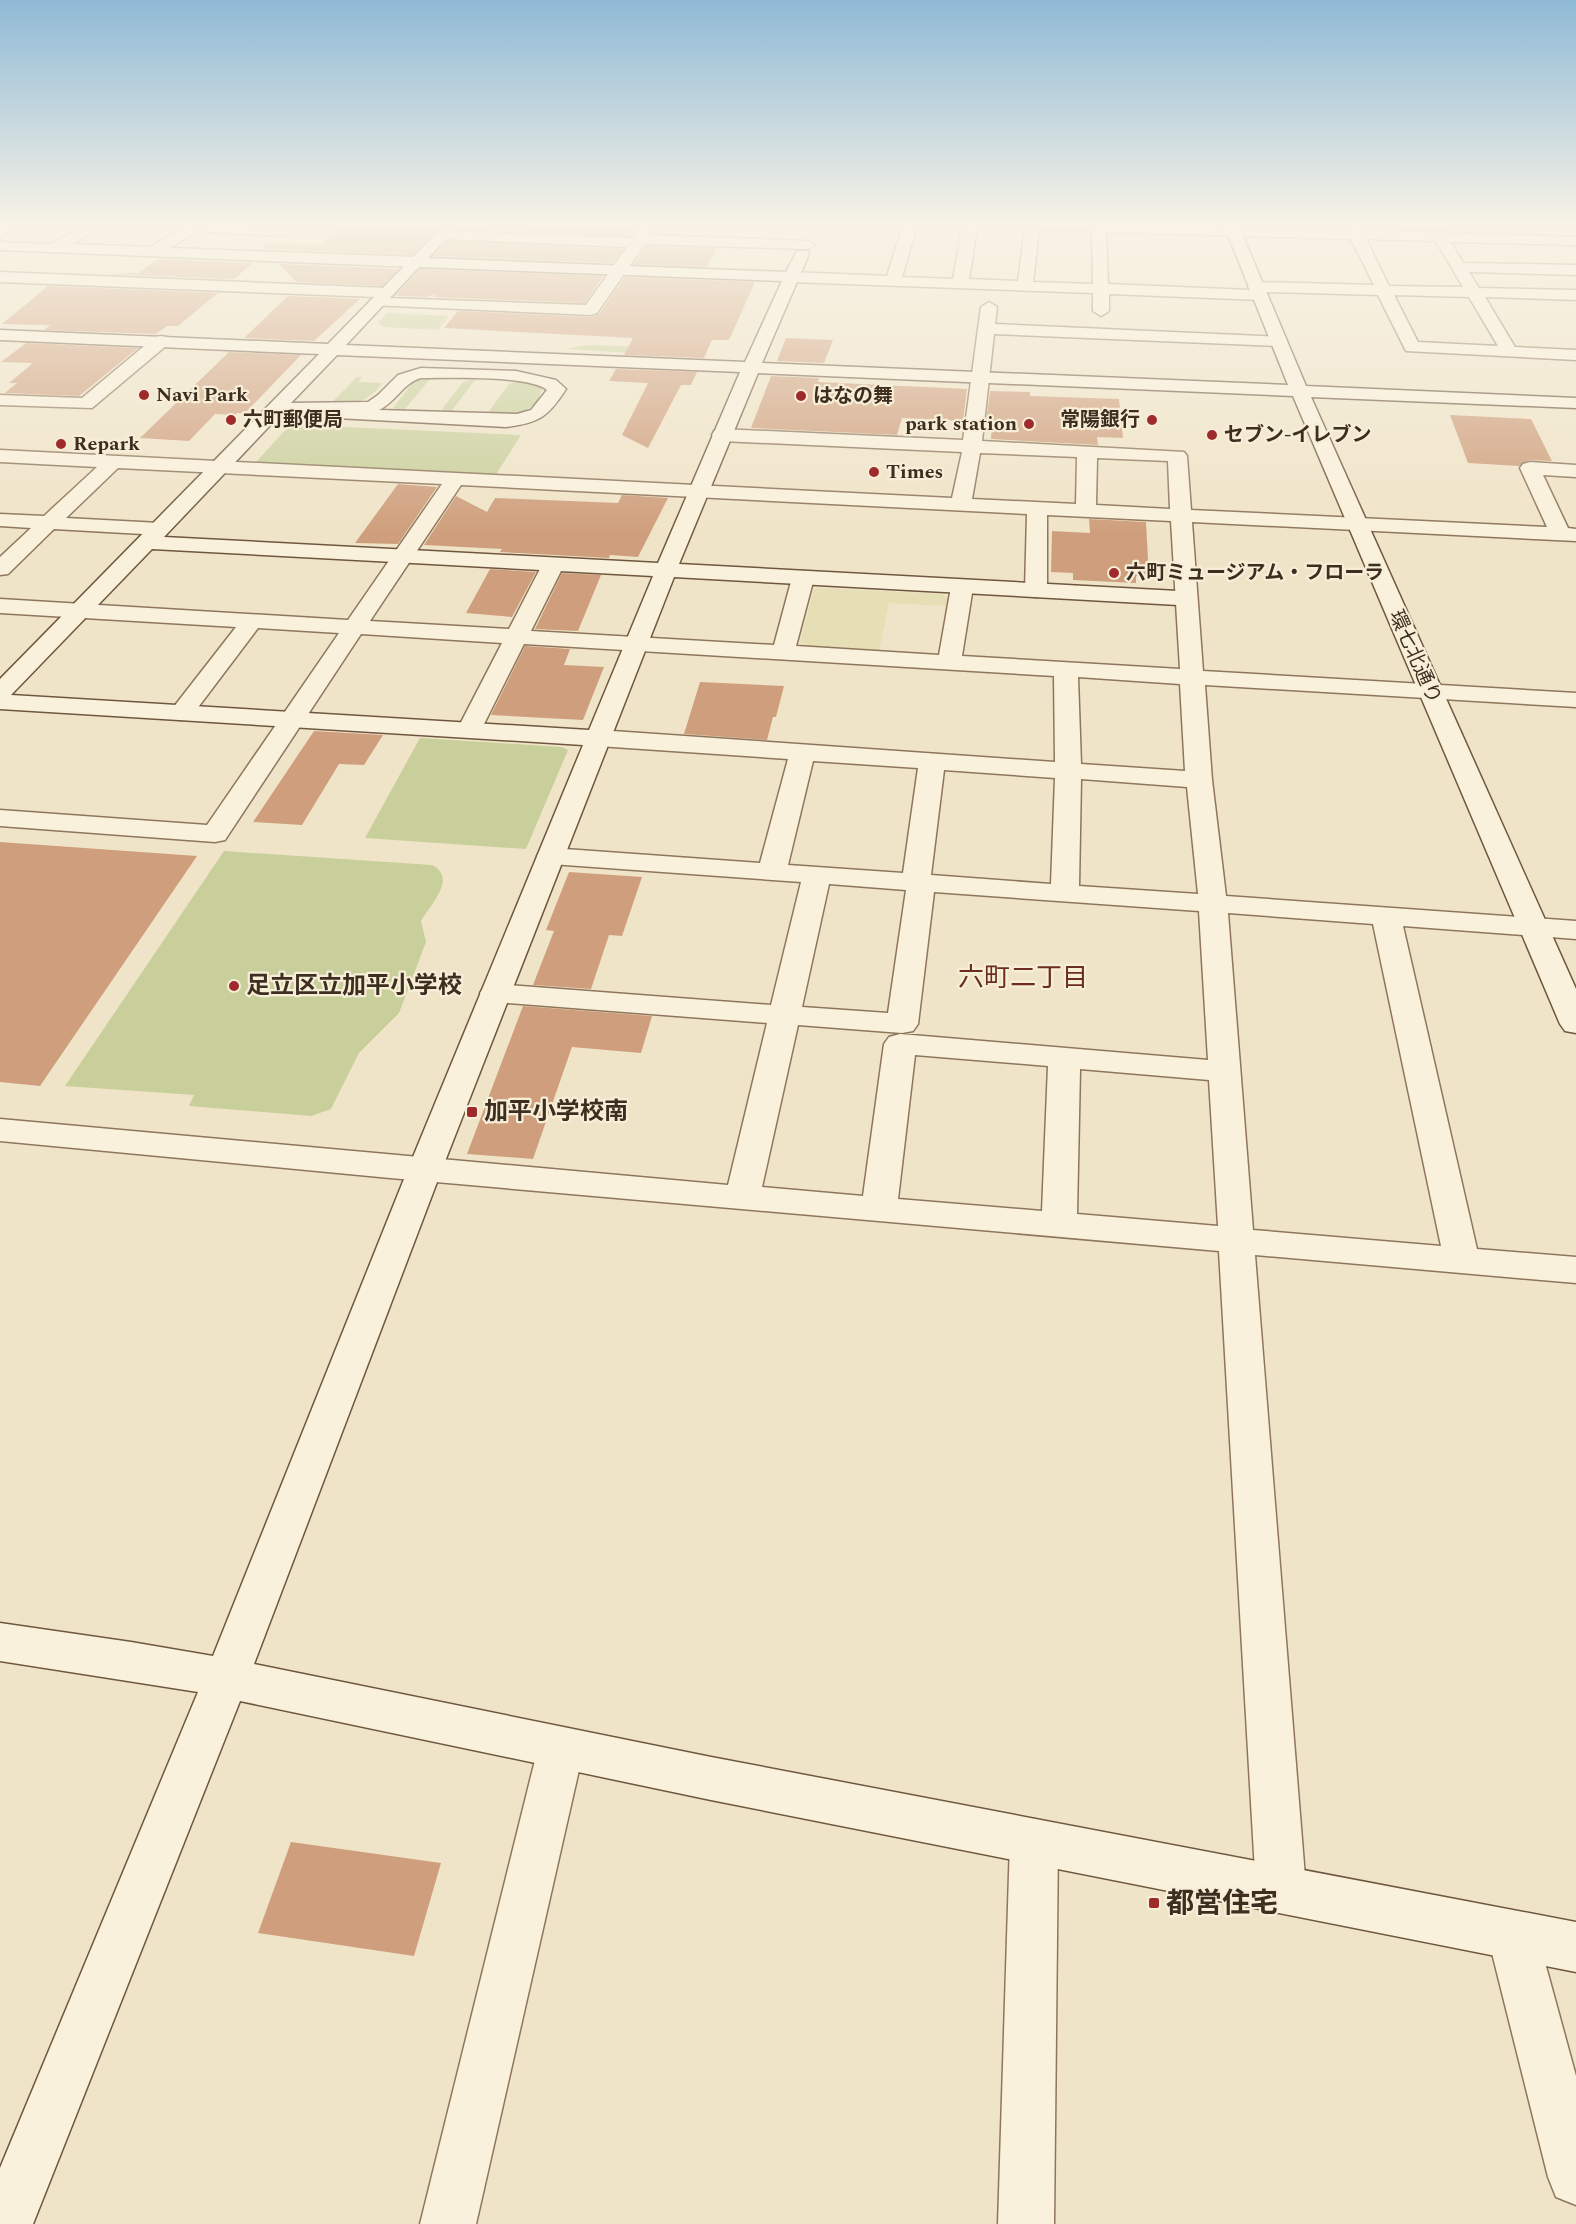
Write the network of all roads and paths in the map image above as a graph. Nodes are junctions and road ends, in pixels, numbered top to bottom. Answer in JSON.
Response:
{"nodes":[{"id":1,"x":354,"y":326,"type":"edge"},
{"id":2,"x":769,"y":326,"type":"edge"},
{"id":3,"x":987,"y":326,"type":"edge"},
{"id":4,"x":1101,"y":326,"type":"edge"},
{"id":5,"x":1273,"y":326,"type":"edge"},
{"id":6,"x":1401,"y":326,"type":"edge"},
{"id":7,"x":1494,"y":326,"type":"edge"},
{"id":8,"x":986,"y":329,"type":"junction"},
{"id":9,"x":1101,"y":333,"type":"junction"},
{"id":10,"x":0,"y":335,"type":"edge"},
{"id":11,"x":161,"y":341,"type":"junction"},
{"id":12,"x":1279,"y":341,"type":"junction"},
{"id":13,"x":333,"y":348,"type":"junction"},
{"id":14,"x":1509,"y":351,"type":"junction"},
{"id":15,"x":1574,"y":358,"type":"edge"},
{"id":16,"x":751,"y":366,"type":"junction"},
{"id":17,"x":981,"y":376,"type":"junction"},
{"id":18,"x":1298,"y":391,"type":"junction"},
{"id":19,"x":0,"y":400,"type":"edge"},
{"id":20,"x":1576,"y":403,"type":"edge"},
{"id":21,"x":276,"y":409,"type":"junction"},
{"id":22,"x":721,"y":435,"type":"junction"},
{"id":23,"x":972,"y":447,"type":"junction"},
{"id":24,"x":1087,"y":452,"type":"junction"},
{"id":25,"x":10,"y":456,"type":"edge"},
{"id":26,"x":112,"y":463,"type":"junction"},
{"id":27,"x":219,"y":467,"type":"junction"},
{"id":28,"x":1576,"y":471,"type":"edge"},
{"id":29,"x":0,"y":473,"type":"edge"},
{"id":30,"x":455,"y":479,"type":"junction"},
{"id":31,"x":700,"y":492,"type":"junction"},
{"id":32,"x":961,"y":504,"type":"junction"},
{"id":33,"x":1037,"y":508,"type":"junction"},
{"id":34,"x":1086,"y":511,"type":"junction"},
{"id":35,"x":1181,"y":516,"type":"junction"},
{"id":36,"x":0,"y":520,"type":"edge"},
{"id":37,"x":49,"y":523,"type":"junction"},
{"id":38,"x":1357,"y":525,"type":"junction"},
{"id":39,"x":153,"y":535,"type":"junction"},
{"id":40,"x":1568,"y":535,"type":"edge"},
{"id":41,"x":403,"y":557,"type":"junction"},
{"id":42,"x":553,"y":565,"type":"junction"},
{"id":43,"x":0,"y":569,"type":"edge"},
{"id":44,"x":666,"y":570,"type":"junction"},
{"id":45,"x":803,"y":578,"type":"junction"},
{"id":46,"x":962,"y":587,"type":"junction"},
{"id":47,"x":1036,"y":590,"type":"junction"},
{"id":48,"x":1182,"y":598,"type":"junction"},
{"id":49,"x":0,"y":606,"type":"edge"},
{"id":50,"x":81,"y":611,"type":"junction"},
{"id":51,"x":252,"y":621,"type":"junction"},
{"id":52,"x":354,"y":627,"type":"junction"},
{"id":53,"x":517,"y":637,"type":"junction"},
{"id":54,"x":637,"y":644,"type":"junction"},
{"id":55,"x":783,"y":653,"type":"junction"},
{"id":56,"x":949,"y":663,"type":"junction"},
{"id":57,"x":1066,"y":669,"type":"junction"},
{"id":58,"x":1192,"y":676,"type":"junction"},
{"id":59,"x":1429,"y":691,"type":"junction"},
{"id":60,"x":0,"y":693,"type":"edge"},
{"id":61,"x":1576,"y":700,"type":"edge"},
{"id":62,"x":0,"y":702,"type":"edge"},
{"id":63,"x":181,"y":713,"type":"junction"},
{"id":64,"x":292,"y":720,"type":"junction"},
{"id":65,"x":469,"y":730,"type":"junction"},
{"id":66,"x":598,"y":738,"type":"junction"},
{"id":67,"x":802,"y":753,"type":"junction"},
{"id":68,"x":932,"y":762,"type":"junction"},
{"id":69,"x":1068,"y":771,"type":"junction"},
{"id":70,"x":1199,"y":780,"type":"junction"},
{"id":71,"x":0,"y":818,"type":"edge"},
{"id":72,"x":551,"y":856,"type":"junction"},
{"id":73,"x":772,"y":872,"type":"junction"},
{"id":74,"x":817,"y":875,"type":"junction"},
{"id":75,"x":919,"y":883,"type":"junction"},
{"id":76,"x":1065,"y":893,"type":"junction"},
{"id":77,"x":1213,"y":904,"type":"junction"},
{"id":78,"x":1386,"y":916,"type":"junction"},
{"id":79,"x":1533,"y":927,"type":"junction"},
{"id":80,"x":1576,"y":930,"type":"edge"},
{"id":81,"x":495,"y":993,"type":"junction"},
{"id":82,"x":785,"y":1015,"type":"junction"},
{"id":83,"x":1576,"y":1024,"type":"edge"},
{"id":84,"x":901,"y":1034,"type":"junction"},
{"id":85,"x":1064,"y":1057,"type":"junction"},
{"id":86,"x":1224,"y":1071,"type":"junction"},
{"id":87,"x":0,"y":1130,"type":"edge"},
{"id":88,"x":425,"y":1169,"type":"junction"},
{"id":89,"x":742,"y":1197,"type":"junction"},
{"id":90,"x":879,"y":1209,"type":"junction"},
{"id":91,"x":1059,"y":1224,"type":"junction"},
{"id":92,"x":1236,"y":1240,"type":"junction"},
{"id":93,"x":1462,"y":1260,"type":"junction"},
{"id":94,"x":1576,"y":1270,"type":"edge"},
{"id":95,"x":0,"y":1642,"type":"edge"},
{"id":96,"x":225,"y":1680,"type":"junction"},
{"id":97,"x":561,"y":1748,"type":"junction"},
{"id":98,"x":1034,"y":1842,"type":"junction"},
{"id":99,"x":1281,"y":1889,"type":"junction"},
{"id":100,"x":1513,"y":1937,"type":"junction"},
{"id":101,"x":1576,"y":1947,"type":"edge"},
{"id":102,"x":1576,"y":2177,"type":"edge"},
{"id":103,"x":5,"y":2224,"type":"edge"},
{"id":104,"x":448,"y":2224,"type":"edge"},
{"id":105,"x":1026,"y":2224,"type":"edge"}],
"edges":[{"from":1,"to":13,"type":"street"},
{"from":2,"to":16,"type":"street"},
{"from":3,"to":8,"type":"street"},
{"from":4,"to":9,"type":"street"},
{"from":5,"to":12,"type":"street","name":"環七北通り"},
{"from":6,"to":14,"type":"street"},
{"from":7,"to":14,"type":"street"},
{"from":8,"to":9,"type":"street"},
{"from":8,"to":17,"type":"street"},
{"from":9,"to":12,"type":"street"},
{"from":10,"to":11,"type":"street"},
{"from":11,"to":13,"type":"street"},
{"from":11,"to":19,"type":"street"},
{"from":12,"to":18,"type":"street","name":"環七北通り"},
{"from":13,"to":16,"type":"street"},
{"from":13,"to":21,"type":"street"},
{"from":14,"to":15,"type":"street"},
{"from":16,"to":17,"type":"street"},
{"from":16,"to":22,"type":"street"},
{"from":17,"to":18,"type":"street"},
{"from":17,"to":23,"type":"street"},
{"from":18,"to":20,"type":"street"},
{"from":18,"to":38,"type":"street","name":"環七北通り"},
{"from":21,"to":21,"type":"street"},
{"from":21,"to":27,"type":"street"},
{"from":22,"to":23,"type":"street"},
{"from":22,"to":31,"type":"street"},
{"from":23,"to":24,"type":"street"},
{"from":23,"to":32,"type":"street"},
{"from":24,"to":34,"type":"street"},
{"from":24,"to":35,"type":"street"},
{"from":25,"to":26,"type":"street"},
{"from":25,"to":29,"type":"street"},
{"from":26,"to":27,"type":"street"},
{"from":26,"to":37,"type":"street"},
{"from":27,"to":30,"type":"street"},
{"from":27,"to":39,"type":"street"},
{"from":28,"to":40,"type":"street"},
{"from":30,"to":31,"type":"street"},
{"from":30,"to":41,"type":"street"},
{"from":31,"to":32,"type":"street"},
{"from":31,"to":44,"type":"street"},
{"from":32,"to":33,"type":"street"},
{"from":33,"to":34,"type":"street"},
{"from":33,"to":47,"type":"street"},
{"from":34,"to":35,"type":"street"},
{"from":35,"to":38,"type":"street"},
{"from":35,"to":48,"type":"street"},
{"from":36,"to":37,"type":"street"},
{"from":37,"to":39,"type":"street"},
{"from":37,"to":43,"type":"street"},
{"from":38,"to":40,"type":"street"},
{"from":38,"to":59,"type":"street","name":"環七北通り"},
{"from":39,"to":41,"type":"street"},
{"from":39,"to":50,"type":"street"},
{"from":41,"to":42,"type":"street"},
{"from":41,"to":52,"type":"street"},
{"from":42,"to":44,"type":"street"},
{"from":42,"to":53,"type":"street"},
{"from":44,"to":45,"type":"street"},
{"from":44,"to":54,"type":"street"},
{"from":45,"to":46,"type":"street"},
{"from":45,"to":55,"type":"street"},
{"from":46,"to":47,"type":"street"},
{"from":46,"to":56,"type":"street"},
{"from":47,"to":48,"type":"street"},
{"from":48,"to":58,"type":"street"},
{"from":49,"to":50,"type":"street"},
{"from":50,"to":51,"type":"street"},
{"from":50,"to":60,"type":"street"},
{"from":51,"to":52,"type":"street"},
{"from":51,"to":63,"type":"street"},
{"from":52,"to":53,"type":"street"},
{"from":52,"to":64,"type":"street"},
{"from":53,"to":54,"type":"street"},
{"from":53,"to":65,"type":"street"},
{"from":54,"to":55,"type":"street"},
{"from":54,"to":66,"type":"street"},
{"from":55,"to":56,"type":"street"},
{"from":56,"to":57,"type":"street"},
{"from":57,"to":58,"type":"street"},
{"from":57,"to":69,"type":"street"},
{"from":58,"to":59,"type":"street"},
{"from":58,"to":70,"type":"street"},
{"from":59,"to":61,"type":"street"},
{"from":59,"to":79,"type":"street","name":"環七北通り"},
{"from":62,"to":63,"type":"street"},
{"from":63,"to":64,"type":"street"},
{"from":64,"to":65,"type":"street"},
{"from":64,"to":71,"type":"street"},
{"from":65,"to":66,"type":"street"},
{"from":66,"to":67,"type":"street"},
{"from":66,"to":72,"type":"street"},
{"from":67,"to":68,"type":"street"},
{"from":67,"to":73,"type":"street"},
{"from":68,"to":69,"type":"street"},
{"from":68,"to":75,"type":"street"},
{"from":69,"to":70,"type":"street"},
{"from":69,"to":76,"type":"street"},
{"from":70,"to":77,"type":"street"},
{"from":72,"to":73,"type":"street"},
{"from":72,"to":81,"type":"street"},
{"from":73,"to":74,"type":"street"},
{"from":74,"to":75,"type":"street"},
{"from":74,"to":82,"type":"street"},
{"from":75,"to":76,"type":"street"},
{"from":75,"to":84,"type":"street"},
{"from":76,"to":77,"type":"street"},
{"from":77,"to":78,"type":"street"},
{"from":77,"to":86,"type":"street"},
{"from":78,"to":79,"type":"street"},
{"from":78,"to":93,"type":"street"},
{"from":79,"to":80,"type":"street"},
{"from":79,"to":83,"type":"street","name":"環七北通り"},
{"from":81,"to":82,"type":"street"},
{"from":81,"to":88,"type":"street"},
{"from":82,"to":84,"type":"street"},
{"from":82,"to":89,"type":"street"},
{"from":84,"to":85,"type":"street"},
{"from":84,"to":90,"type":"street"},
{"from":85,"to":86,"type":"street"},
{"from":85,"to":91,"type":"street"},
{"from":86,"to":92,"type":"street"},
{"from":87,"to":88,"type":"street"},
{"from":88,"to":89,"type":"street"},
{"from":88,"to":96,"type":"street"},
{"from":89,"to":90,"type":"street"},
{"from":90,"to":91,"type":"street"},
{"from":91,"to":92,"type":"street"},
{"from":92,"to":93,"type":"street"},
{"from":92,"to":99,"type":"street"},
{"from":93,"to":94,"type":"street"},
{"from":95,"to":96,"type":"street"},
{"from":96,"to":97,"type":"street"},
{"from":96,"to":103,"type":"street"},
{"from":97,"to":98,"type":"street"},
{"from":97,"to":104,"type":"street"},
{"from":98,"to":99,"type":"street"},
{"from":98,"to":105,"type":"street"},
{"from":99,"to":100,"type":"street"},
{"from":100,"to":101,"type":"street"},
{"from":100,"to":102,"type":"street"}]}
